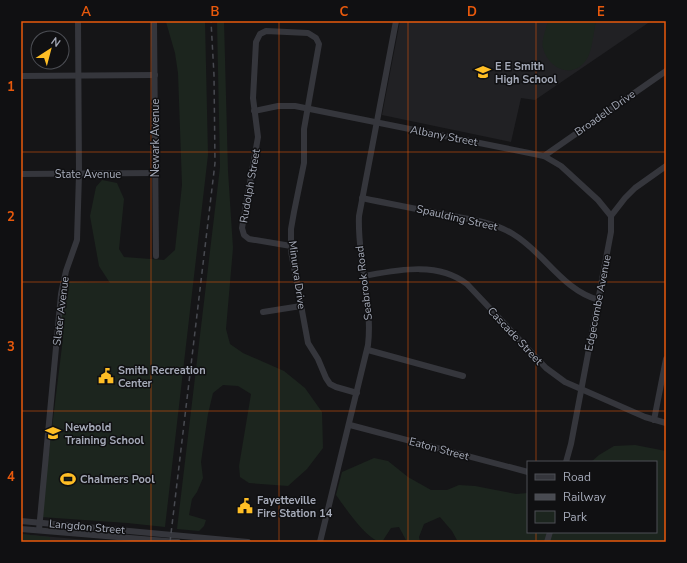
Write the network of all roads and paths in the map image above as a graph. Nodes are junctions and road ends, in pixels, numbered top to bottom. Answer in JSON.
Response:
{"nodes":[{"id":1,"x":78,"y":21,"type":"edge"},
{"id":2,"x":154,"y":21,"type":"edge"},
{"id":3,"x":396,"y":21,"type":"edge"},
{"id":4,"x":666,"y":71,"type":"edge"},
{"id":5,"x":155,"y":75,"type":"junction"},
{"id":6,"x":21,"y":76,"type":"edge"},
{"id":7,"x":78,"y":76,"type":"junction"},
{"id":8,"x":307,"y":108,"type":"junction"},
{"id":9,"x":254,"y":111,"type":"junction"},
{"id":10,"x":377,"y":123,"type":"junction"},
{"id":11,"x":544,"y":156,"type":"junction"},
{"id":12,"x":666,"y":166,"type":"edge"},
{"id":13,"x":155,"y":173,"type":"junction"},
{"id":14,"x":21,"y":174,"type":"edge"},
{"id":15,"x":78,"y":174,"type":"junction"},
{"id":16,"x":362,"y":198,"type":"junction"},
{"id":17,"x":611,"y":216,"type":"junction"},
{"id":18,"x":291,"y":246,"type":"junction"},
{"id":19,"x":156,"y":256,"type":"dead end"},
{"id":20,"x":364,"y":276,"type":"junction"},
{"id":21,"x":599,"y":300,"type":"junction"},
{"id":22,"x":301,"y":306,"type":"junction"},
{"id":23,"x":263,"y":312,"type":"dead end"},
{"id":24,"x":368,"y":350,"type":"junction"},
{"id":25,"x":666,"y":359,"type":"edge"},
{"id":26,"x":463,"y":376,"type":"dead end"},
{"id":27,"x":582,"y":389,"type":"junction"},
{"id":28,"x":357,"y":392,"type":"junction"},
{"id":29,"x":654,"y":420,"type":"junction"},
{"id":30,"x":666,"y":423,"type":"edge"},
{"id":31,"x":350,"y":425,"type":"junction"},
{"id":32,"x":566,"y":461,"type":"edge"},
{"id":33,"x":527,"y":472,"type":"edge"},
{"id":34,"x":21,"y":521,"type":"edge"},
{"id":35,"x":40,"y":523,"type":"junction"},
{"id":36,"x":21,"y":529,"type":"edge"},
{"id":37,"x":40,"y":530,"type":"junction"},
{"id":38,"x":157,"y":539,"type":"edge"},
{"id":39,"x":178,"y":542,"type":"edge"},
{"id":40,"x":248,"y":542,"type":"edge"},
{"id":41,"x":320,"y":542,"type":"edge"}],
"edges":[{"from":1,"to":7,"type":"street","name":"Slater Avenue"},
{"from":2,"to":5,"type":"street","name":"Newark Avenue"},
{"from":3,"to":10,"type":"street","name":"Seabrook Road"},
{"from":4,"to":11,"type":"street","name":"Broadell Drive"},
{"from":5,"to":7,"type":"street"},
{"from":5,"to":13,"type":"street","name":"Newark Avenue"},
{"from":6,"to":7,"type":"street"},
{"from":7,"to":15,"type":"street","name":"Slater Avenue"},
{"from":8,"to":9,"type":"street","name":"Albany Street"},
{"from":8,"to":9,"type":"street","name":"Minurva Drive"},
{"from":8,"to":10,"type":"street","name":"Albany Street"},
{"from":8,"to":18,"type":"street","name":"Minurva Drive"},
{"from":9,"to":18,"type":"street","name":"Rudolph Street"},
{"from":10,"to":11,"type":"street","name":"Albany Street"},
{"from":10,"to":16,"type":"street","name":"Seabrook Road"},
{"from":11,"to":17,"type":"street","name":"Albany Street"},
{"from":12,"to":17,"type":"street"},
{"from":13,"to":15,"type":"street","name":"State Avenue"},
{"from":13,"to":19,"type":"street","name":"Newark Avenue"},
{"from":14,"to":15,"type":"street","name":"State Avenue"},
{"from":15,"to":35,"type":"street","name":"Slater Avenue"},
{"from":16,"to":20,"type":"street","name":"Seabrook Road"},
{"from":16,"to":21,"type":"street","name":"Spaulding Street"},
{"from":17,"to":21,"type":"street","name":"Edgecombe Avenue"},
{"from":18,"to":22,"type":"street","name":"Minurva Drive"},
{"from":20,"to":24,"type":"street","name":"Seabrook Road"},
{"from":20,"to":27,"type":"street","name":"Cascade Street"},
{"from":21,"to":27,"type":"street","name":"Edgecombe Avenue"},
{"from":22,"to":23,"type":"street"},
{"from":22,"to":28,"type":"street","name":"Minurva Drive"},
{"from":24,"to":26,"type":"street"},
{"from":24,"to":28,"type":"street","name":"Seabrook Road"},
{"from":25,"to":29,"type":"street"},
{"from":27,"to":29,"type":"street","name":"Cascade Street"},
{"from":27,"to":32,"type":"street","name":"Edgecombe Avenue"},
{"from":28,"to":31,"type":"street","name":"Seabrook Road"},
{"from":29,"to":30,"type":"street","name":"Cascade Street"},
{"from":31,"to":33,"type":"street","name":"Eaton Street"},
{"from":31,"to":41,"type":"street","name":"Seabrook Road"},
{"from":34,"to":35,"type":"street","name":"Langdon Street"},
{"from":35,"to":37,"type":"street","name":"Slater Avenue"},
{"from":35,"to":38,"type":"street","name":"Langdon Street"},
{"from":36,"to":37,"type":"street","name":"Langdon Street"},
{"from":37,"to":38,"type":"street","name":"Langdon Street"},
{"from":38,"to":39,"type":"street","name":"Langdon Street"},
{"from":38,"to":40,"type":"street","name":"Langdon Street"}]}
